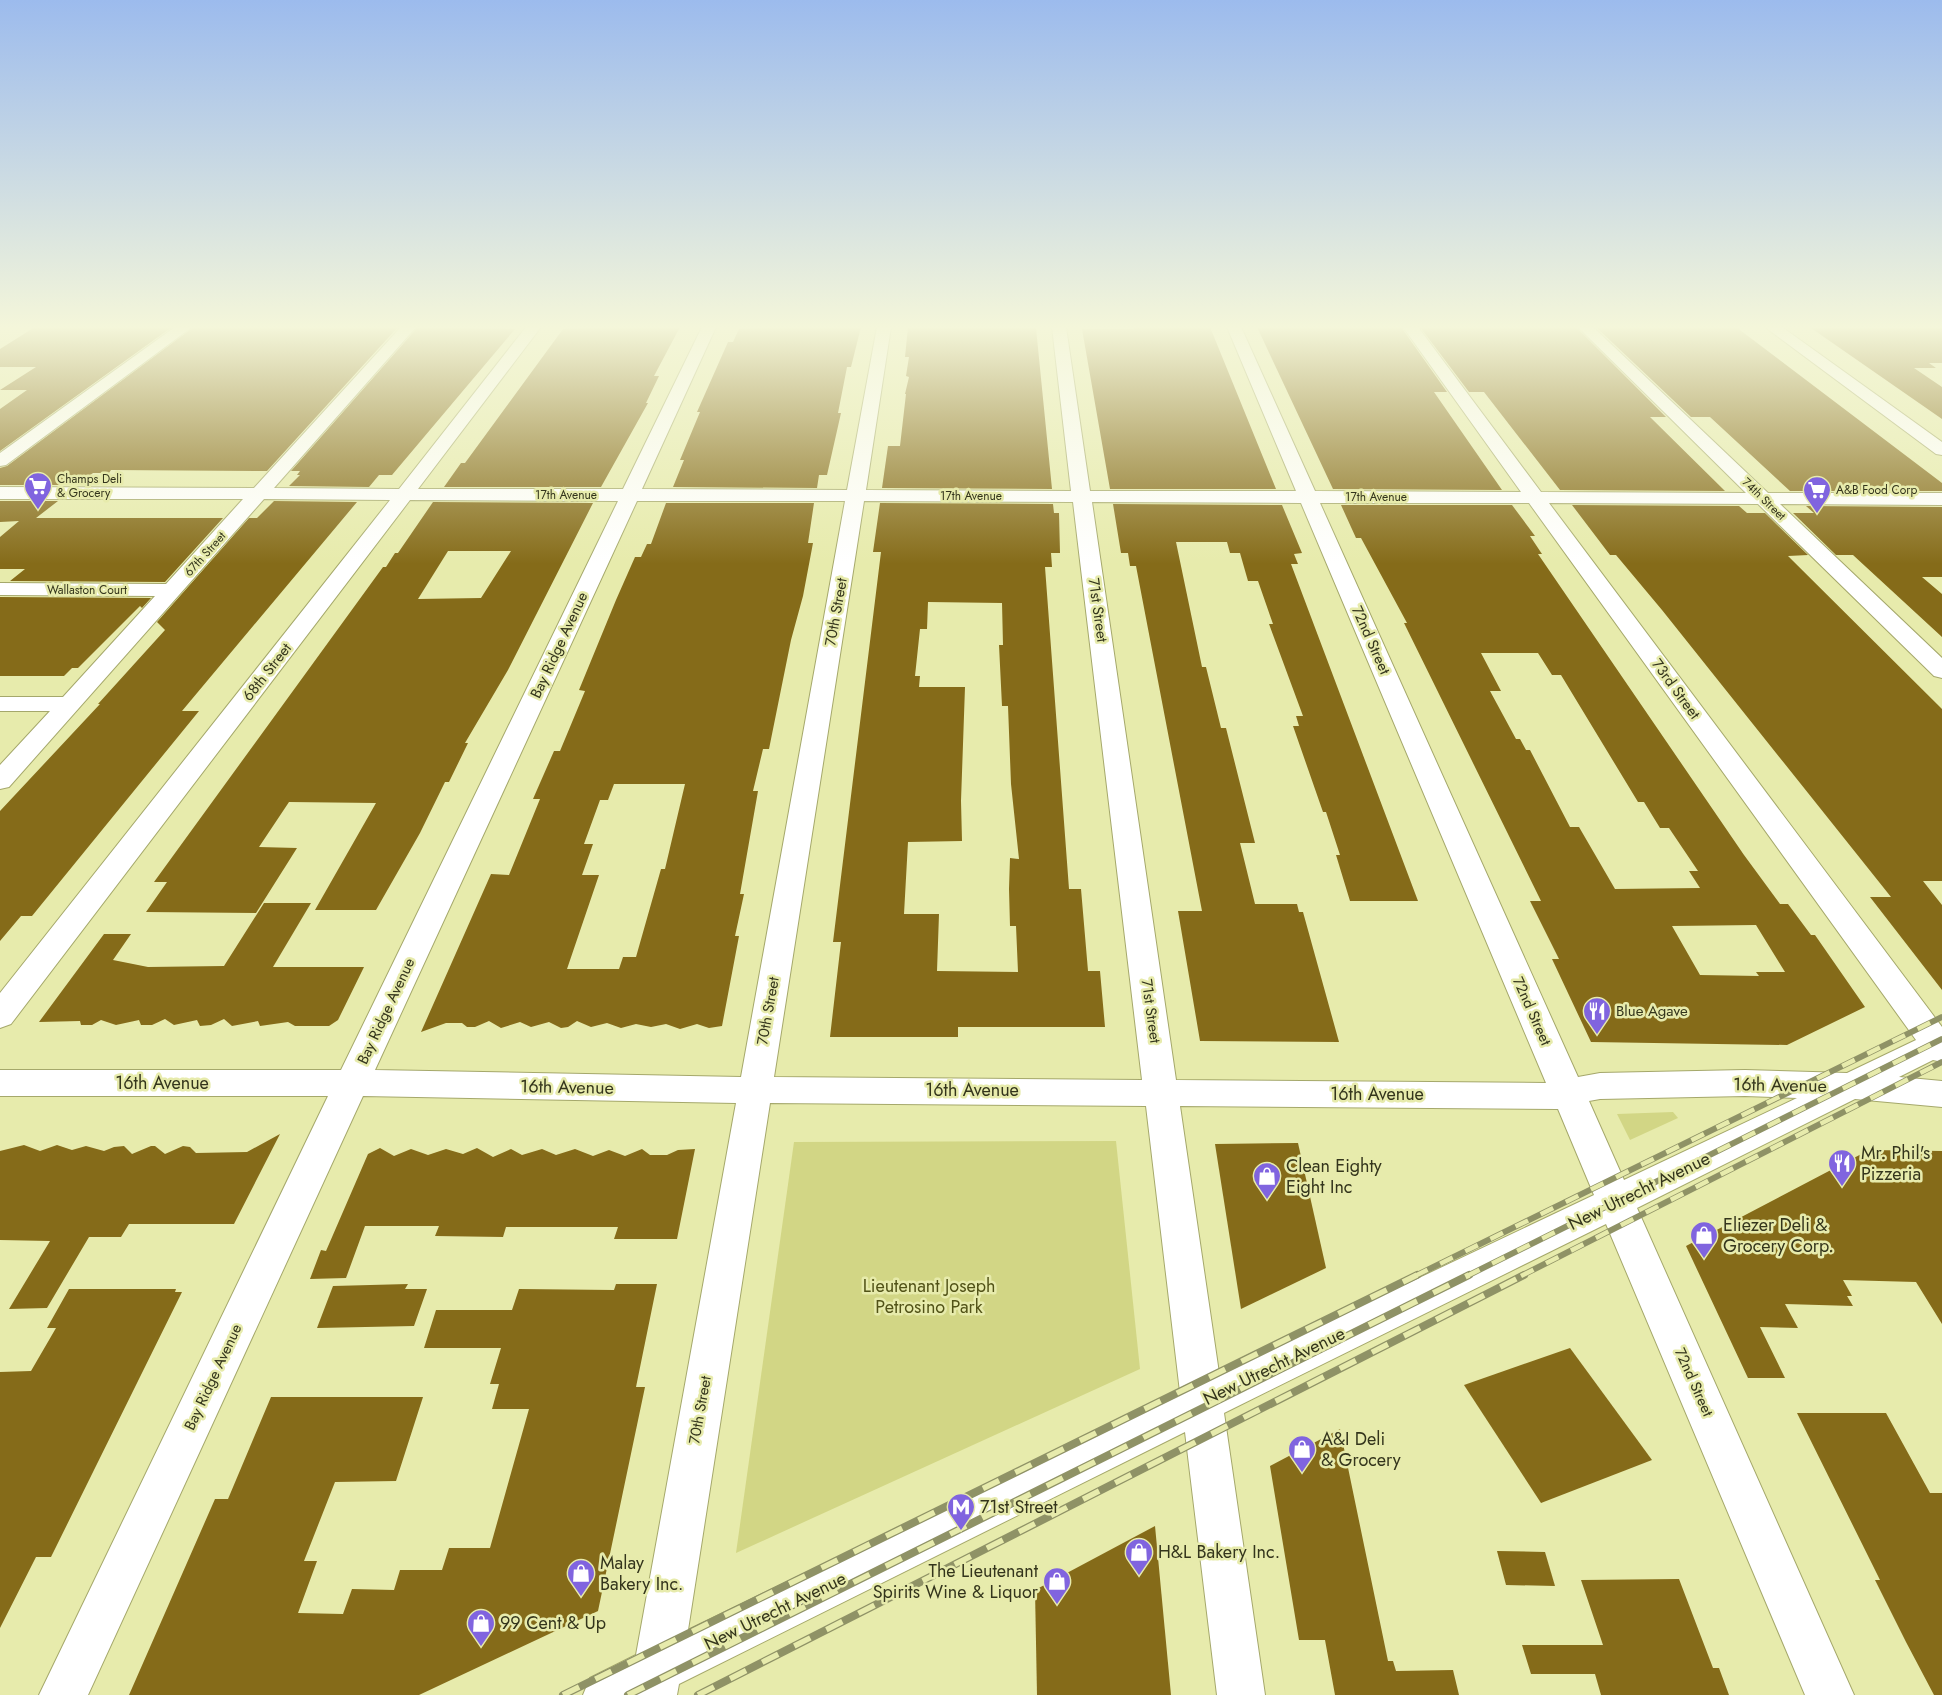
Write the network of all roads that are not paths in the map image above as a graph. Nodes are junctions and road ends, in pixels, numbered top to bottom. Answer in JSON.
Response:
{"nodes":[{"id":1,"x":76,"y":406,"type":"edge"},
{"id":2,"x":337,"y":406,"type":"edge"},
{"id":3,"x":473,"y":406,"type":"edge"},
{"id":4,"x":672,"y":406,"type":"edge"},
{"id":5,"x":871,"y":406,"type":"edge"},
{"id":6,"x":1070,"y":406,"type":"edge"},
{"id":7,"x":1268,"y":406,"type":"edge"},
{"id":8,"x":1468,"y":406,"type":"edge"},
{"id":9,"x":1667,"y":406,"type":"edge"},
{"id":10,"x":1881,"y":406,"type":"edge"},
{"id":11,"x":1942,"y":450,"type":"edge"},
{"id":12,"x":0,"y":461,"type":"edge"},
{"id":13,"x":0,"y":493,"type":"edge"},
{"id":14,"x":258,"y":494,"type":"junction"},
{"id":15,"x":406,"y":494,"type":"junction"},
{"id":16,"x":630,"y":495,"type":"junction"},
{"id":17,"x":856,"y":496,"type":"junction"},
{"id":18,"x":1083,"y":496,"type":"junction"},
{"id":19,"x":1308,"y":497,"type":"junction"},
{"id":20,"x":1536,"y":498,"type":"junction"},
{"id":21,"x":1763,"y":498,"type":"junction"},
{"id":22,"x":1942,"y":499,"type":"edge"},
{"id":23,"x":0,"y":589,"type":"edge"},
{"id":24,"x":174,"y":590,"type":"junction"},
{"id":25,"x":1942,"y":671,"type":"edge"},
{"id":26,"x":0,"y":704,"type":"edge"},
{"id":27,"x":70,"y":704,"type":"junction"},
{"id":28,"x":0,"y":781,"type":"edge"},
{"id":29,"x":0,"y":1016,"type":"edge"},
{"id":30,"x":1940,"y":1045,"type":"edge"},
{"id":31,"x":0,"y":1083,"type":"edge"},
{"id":32,"x":352,"y":1083,"type":"junction"},
{"id":33,"x":1851,"y":1086,"type":"junction"},
{"id":34,"x":754,"y":1090,"type":"junction"},
{"id":35,"x":1162,"y":1092,"type":"junction"},
{"id":36,"x":1942,"y":1094,"type":"edge"},
{"id":37,"x":1569,"y":1096,"type":"junction"},
{"id":38,"x":1616,"y":1202,"type":"junction"},
{"id":39,"x":1202,"y":1400,"type":"junction"},
{"id":40,"x":655,"y":1682,"type":"edge"},
{"id":41,"x":63,"y":1695,"type":"edge"},
{"id":42,"x":607,"y":1695,"type":"edge"},
{"id":43,"x":1241,"y":1695,"type":"edge"},
{"id":44,"x":1830,"y":1695,"type":"edge"}],
"edges":[{"from":1,"to":12,"type":"street"},
{"from":2,"to":14,"type":"street","name":"67th Street"},
{"from":3,"to":15,"type":"street","name":"68th Street"},
{"from":4,"to":16,"type":"street","name":"Bay Ridge Avenue"},
{"from":5,"to":17,"type":"street","name":"70th Street"},
{"from":6,"to":18,"type":"street","name":"71st Street"},
{"from":7,"to":19,"type":"street","name":"72nd Street"},
{"from":8,"to":20,"type":"street","name":"73rd Street"},
{"from":9,"to":21,"type":"street","name":"74th Street"},
{"from":10,"to":11,"type":"street"},
{"from":13,"to":14,"type":"street","name":"17th Avenue"},
{"from":14,"to":15,"type":"street","name":"17th Avenue"},
{"from":14,"to":24,"type":"street","name":"67th Street"},
{"from":15,"to":16,"type":"street","name":"17th Avenue"},
{"from":15,"to":29,"type":"street","name":"68th Street"},
{"from":16,"to":17,"type":"street","name":"17th Avenue"},
{"from":16,"to":32,"type":"street","name":"Bay Ridge Avenue"},
{"from":17,"to":18,"type":"street","name":"17th Avenue"},
{"from":17,"to":34,"type":"street","name":"70th Street"},
{"from":18,"to":19,"type":"street","name":"17th Avenue"},
{"from":18,"to":35,"type":"street","name":"71st Street"},
{"from":19,"to":20,"type":"street","name":"17th Avenue"},
{"from":19,"to":37,"type":"street","name":"72nd Street"},
{"from":20,"to":21,"type":"street","name":"17th Avenue"},
{"from":20,"to":30,"type":"street","name":"73rd Street"},
{"from":21,"to":22,"type":"street","name":"17th Avenue"},
{"from":21,"to":25,"type":"street","name":"74th Street"},
{"from":23,"to":24,"type":"street","name":"Wallaston Court"},
{"from":24,"to":27,"type":"street","name":"67th Street"},
{"from":26,"to":27,"type":"street"},
{"from":27,"to":28,"type":"street","name":"67th Street"},
{"from":30,"to":33,"type":"street","name":"New Utrecht Avenue"},
{"from":31,"to":32,"type":"street","name":"16th Avenue"},
{"from":32,"to":34,"type":"street","name":"16th Avenue"},
{"from":32,"to":41,"type":"street","name":"Bay Ridge Avenue"},
{"from":33,"to":36,"type":"street","name":"16th Avenue"},
{"from":33,"to":37,"type":"street","name":"16th Avenue"},
{"from":33,"to":38,"type":"street","name":"New Utrecht Avenue"},
{"from":34,"to":35,"type":"street","name":"16th Avenue"},
{"from":34,"to":40,"type":"street","name":"70th Street"},
{"from":35,"to":37,"type":"street","name":"16th Avenue"},
{"from":35,"to":39,"type":"street","name":"71st Street"},
{"from":37,"to":38,"type":"street","name":"72nd Street"},
{"from":38,"to":39,"type":"street","name":"New Utrecht Avenue"},
{"from":38,"to":44,"type":"street","name":"72nd Street"},
{"from":39,"to":40,"type":"street","name":"New Utrecht Avenue"},
{"from":39,"to":43,"type":"street","name":"71st Street"},
{"from":40,"to":42,"type":"street","name":"New Utrecht Avenue"}]}
